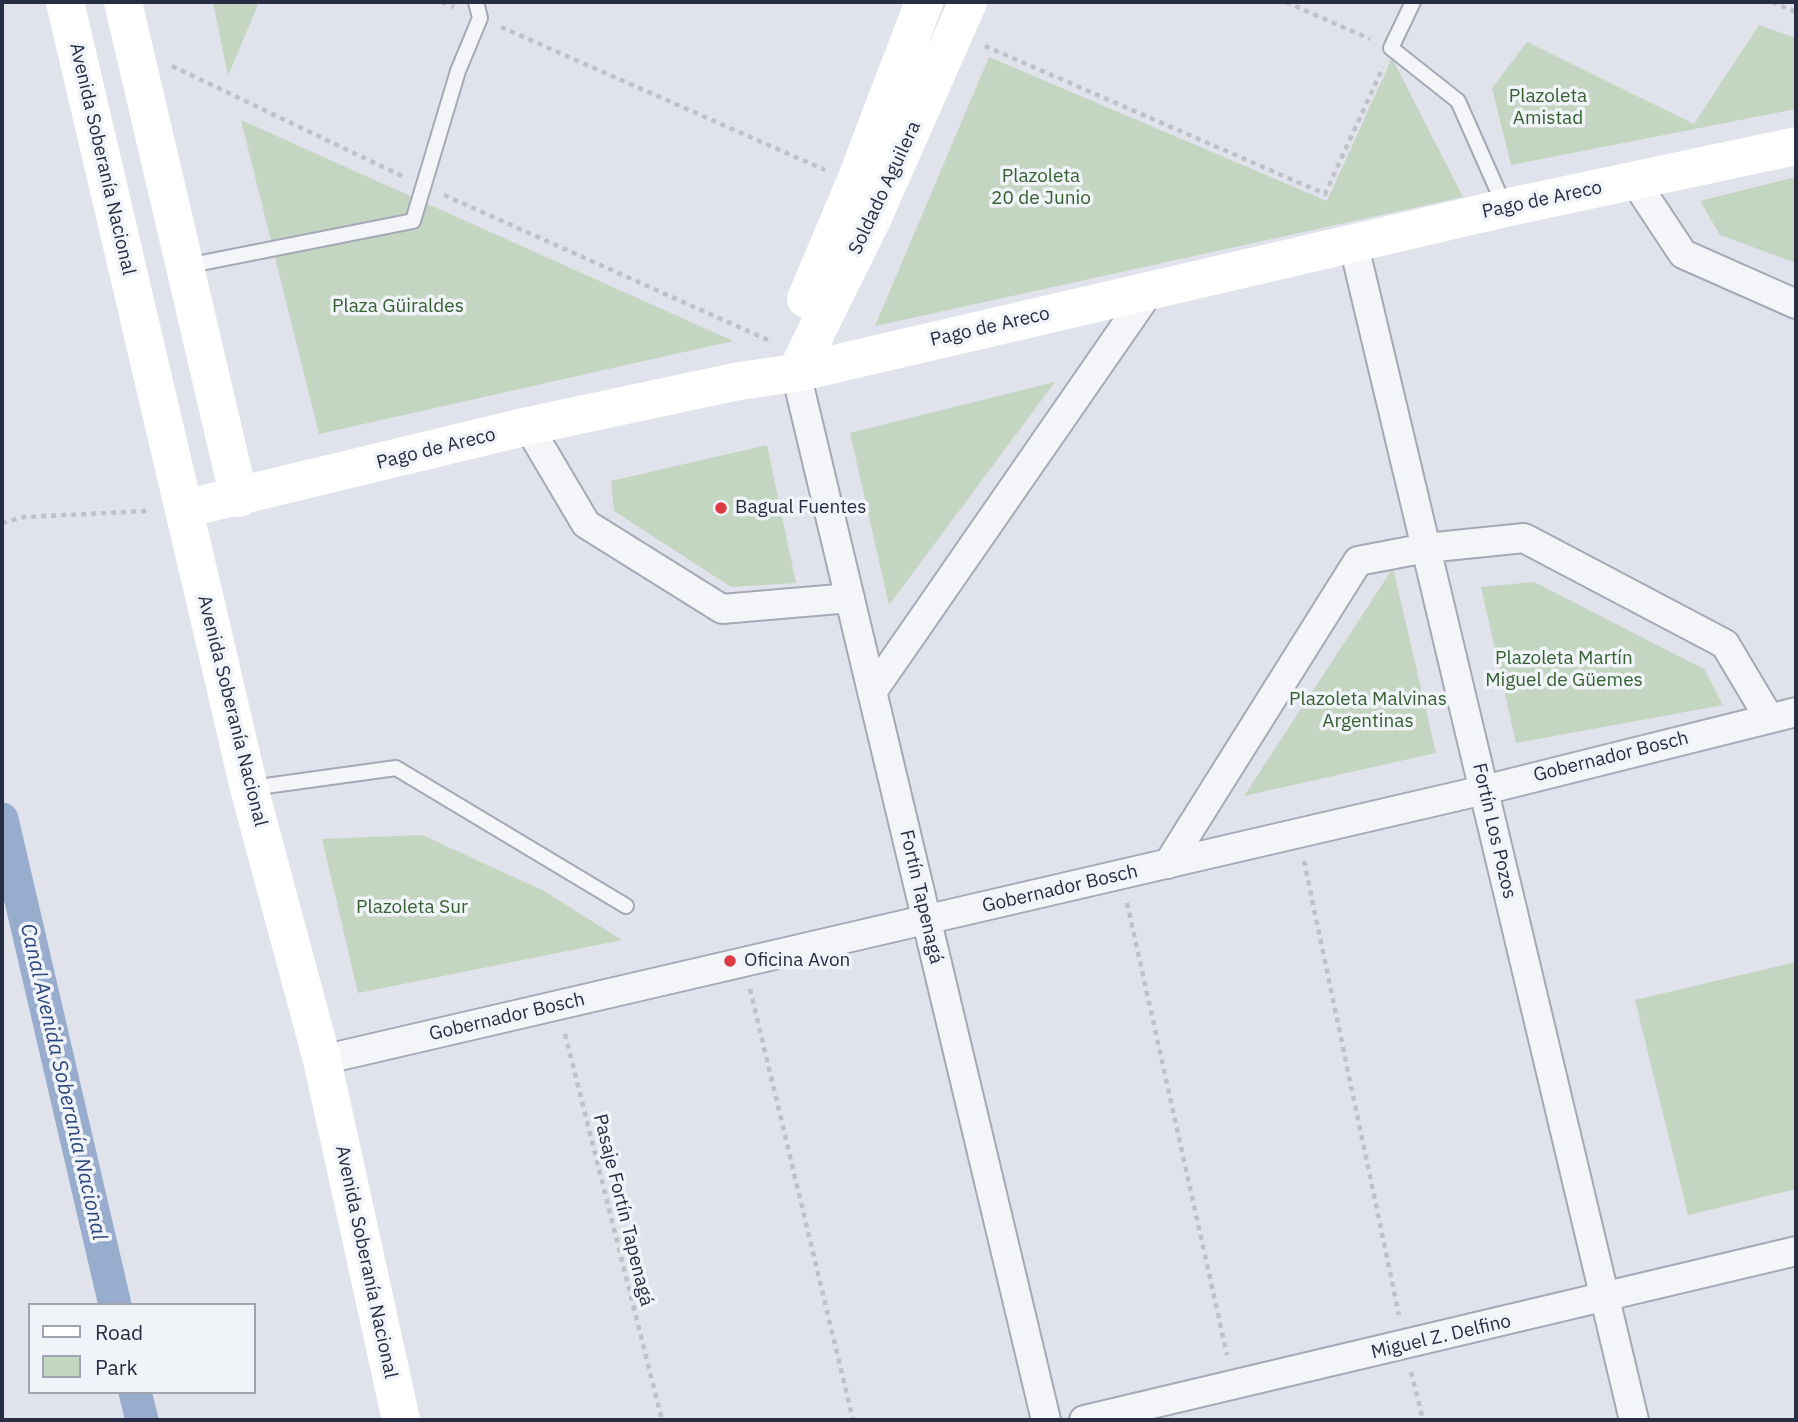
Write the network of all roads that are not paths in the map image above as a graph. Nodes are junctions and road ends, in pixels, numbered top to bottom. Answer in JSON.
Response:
{"nodes":[{"id":1,"x":65,"y":2,"type":"edge"},
{"id":2,"x":123,"y":2,"type":"edge"},
{"id":3,"x":476,"y":2,"type":"edge"},
{"id":4,"x":924,"y":2,"type":"edge"},
{"id":5,"x":1413,"y":2,"type":"edge"},
{"id":6,"x":961,"y":17,"type":"edge"},
{"id":7,"x":1796,"y":146,"type":"edge"},
{"id":8,"x":1634,"y":180,"type":"junction"},
{"id":9,"x":1505,"y":208,"type":"junction"},
{"id":10,"x":1353,"y":242,"type":"junction"},
{"id":11,"x":184,"y":266,"type":"junction"},
{"id":12,"x":1151,"y":289,"type":"junction"},
{"id":13,"x":1796,"y":304,"type":"edge"},
{"id":14,"x":785,"y":365,"type":"junction"},
{"id":15,"x":528,"y":426,"type":"junction"},
{"id":16,"x":239,"y":498,"type":"junction"},
{"id":17,"x":184,"y":509,"type":"junction"},
{"id":18,"x":1426,"y":548,"type":"junction"},
{"id":19,"x":850,"y":598,"type":"junction"},
{"id":20,"x":872,"y":692,"type":"junction"},
{"id":21,"x":1796,"y":712,"type":"edge"},
{"id":22,"x":1769,"y":718,"type":"junction"},
{"id":23,"x":249,"y":788,"type":"junction"},
{"id":24,"x":1484,"y":790,"type":"junction"},
{"id":25,"x":1168,"y":863,"type":"junction"},
{"id":26,"x":626,"y":906,"type":"dead end"},
{"id":27,"x":927,"y":919,"type":"junction"},
{"id":28,"x":322,"y":1060,"type":"junction"},
{"id":29,"x":1796,"y":1251,"type":"edge"},
{"id":30,"x":1605,"y":1299,"type":"junction"},
{"id":31,"x":401,"y":1420,"type":"edge"},
{"id":32,"x":1046,"y":1420,"type":"edge"},
{"id":33,"x":1084,"y":1420,"type":"edge"},
{"id":34,"x":1634,"y":1420,"type":"edge"}],
"edges":[{"from":1,"to":17,"type":"street","name":"Avenida Soberanía Nacional"},
{"from":2,"to":11,"type":"street"},
{"from":3,"to":11,"type":"lane"},
{"from":4,"to":14,"type":"street","name":"Soldado Aguilera"},
{"from":5,"to":9,"type":"lane"},
{"from":6,"to":14,"type":"street","name":"Soldado Aguilera"},
{"from":7,"to":8,"type":"street","name":"Pago de Areco"},
{"from":8,"to":9,"type":"street","name":"Pago de Areco"},
{"from":8,"to":13,"type":"street"},
{"from":9,"to":10,"type":"street","name":"Pago de Areco"},
{"from":10,"to":12,"type":"street","name":"Pago de Areco"},
{"from":10,"to":18,"type":"street","name":"Fortín Los Pozos"},
{"from":11,"to":16,"type":"street"},
{"from":12,"to":14,"type":"street","name":"Pago de Areco"},
{"from":12,"to":20,"type":"street"},
{"from":14,"to":15,"type":"street","name":"Pago de Areco"},
{"from":14,"to":19,"type":"street","name":"Fortín Tapenagá"},
{"from":15,"to":16,"type":"street","name":"Pago de Areco"},
{"from":15,"to":19,"type":"street"},
{"from":16,"to":17,"type":"street","name":"Pago de Areco"},
{"from":17,"to":23,"type":"street","name":"Avenida Soberanía Nacional"},
{"from":18,"to":22,"type":"street"},
{"from":18,"to":24,"type":"street","name":"Fortín Los Pozos"},
{"from":18,"to":25,"type":"street"},
{"from":19,"to":20,"type":"street","name":"Fortín Tapenagá"},
{"from":20,"to":27,"type":"street","name":"Fortín Tapenagá"},
{"from":21,"to":22,"type":"street","name":"Gobernador Bosch"},
{"from":22,"to":24,"type":"street","name":"Gobernador Bosch"},
{"from":23,"to":26,"type":"lane"},
{"from":23,"to":28,"type":"street","name":"Avenida Soberanía Nacional"},
{"from":24,"to":25,"type":"street","name":"Gobernador Bosch"},
{"from":24,"to":30,"type":"street","name":"Fortín Los Pozos"},
{"from":25,"to":27,"type":"street","name":"Gobernador Bosch"},
{"from":27,"to":28,"type":"street","name":"Gobernador Bosch"},
{"from":27,"to":32,"type":"street","name":"Fortín Tapenagá"},
{"from":28,"to":31,"type":"street","name":"Avenida Soberanía Nacional"},
{"from":29,"to":30,"type":"street","name":"Miguel Z. Delfino"},
{"from":30,"to":33,"type":"street","name":"Miguel Z. Delfino"},
{"from":30,"to":34,"type":"street","name":"Fortín Los Pozos"}]}
